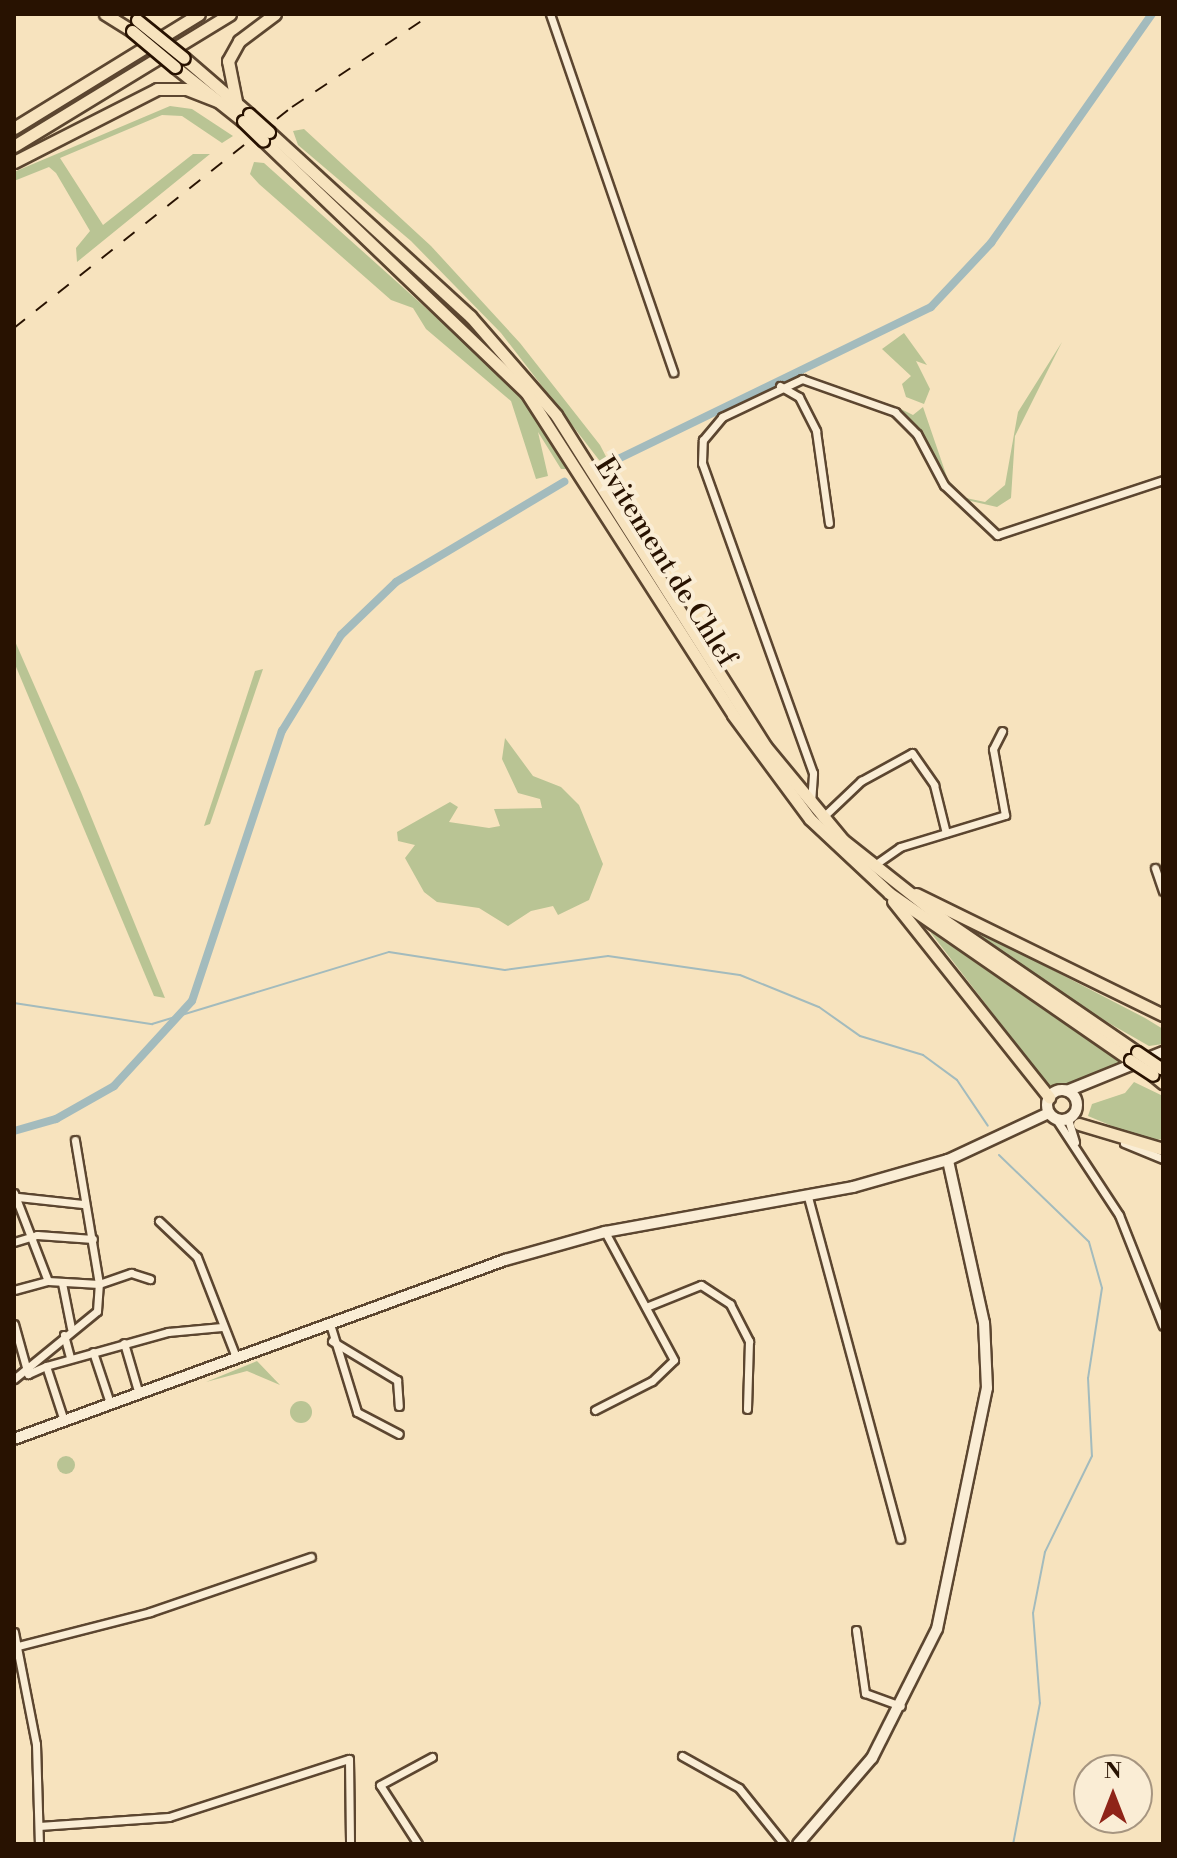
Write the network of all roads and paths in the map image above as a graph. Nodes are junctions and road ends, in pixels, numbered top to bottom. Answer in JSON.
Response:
{"nodes":[{"id":1,"x":105,"y":14,"type":"edge"},
{"id":2,"x":196,"y":14,"type":"edge"},
{"id":3,"x":230,"y":14,"type":"edge"},
{"id":4,"x":275,"y":14,"type":"edge"},
{"id":5,"x":550,"y":14,"type":"edge"},
{"id":6,"x":132,"y":20,"type":"edge"},
{"id":7,"x":231,"y":103,"type":"junction"},
{"id":8,"x":14,"y":128,"type":"edge"},
{"id":9,"x":266,"y":136,"type":"junction"},
{"id":10,"x":14,"y":146,"type":"edge"},
{"id":11,"x":14,"y":162,"type":"edge"},
{"id":12,"x":673,"y":372,"type":"dead end"},
{"id":13,"x":780,"y":386,"type":"junction"},
{"id":14,"x":1163,"y":480,"type":"edge"},
{"id":15,"x":829,"y":523,"type":"dead end"},
{"id":16,"x":1002,"y":731,"type":"dead end"},
{"id":17,"x":811,"y":805,"type":"junction"},
{"id":18,"x":822,"y":818,"type":"junction"},
{"id":19,"x":946,"y":833,"type":"junction"},
{"id":20,"x":1155,"y":868,"type":"dead end"},
{"id":21,"x":870,"y":871,"type":"junction"},
{"id":22,"x":900,"y":888,"type":"junction"},
{"id":23,"x":1163,"y":891,"type":"edge"},
{"id":24,"x":1163,"y":1015,"type":"edge"},
{"id":25,"x":1163,"y":1052,"type":"edge"},
{"id":26,"x":1134,"y":1056,"type":"junction"},
{"id":27,"x":1160,"y":1074,"type":"edge"},
{"id":28,"x":1099,"y":1084,"type":"junction"},
{"id":29,"x":1067,"y":1091,"type":"junction"},
{"id":30,"x":1049,"y":1097,"type":"junction"},
{"id":31,"x":1052,"y":1116,"type":"junction"},
{"id":32,"x":1074,"y":1117,"type":"junction"},
{"id":33,"x":75,"y":1140,"type":"dead end"},
{"id":34,"x":1075,"y":1144,"type":"junction"},
{"id":35,"x":1163,"y":1149,"type":"edge"},
{"id":36,"x":1163,"y":1159,"type":"edge"},
{"id":37,"x":948,"y":1160,"type":"junction"},
{"id":38,"x":16,"y":1195,"type":"edge"},
{"id":39,"x":808,"y":1197,"type":"junction"},
{"id":40,"x":83,"y":1204,"type":"junction"},
{"id":41,"x":159,"y":1221,"type":"dead end"},
{"id":42,"x":605,"y":1232,"type":"junction"},
{"id":43,"x":30,"y":1238,"type":"junction"},
{"id":44,"x":93,"y":1239,"type":"junction"},
{"id":45,"x":14,"y":1242,"type":"edge"},
{"id":46,"x":150,"y":1279,"type":"dead end"},
{"id":47,"x":48,"y":1281,"type":"junction"},
{"id":48,"x":62,"y":1283,"type":"junction"},
{"id":49,"x":99,"y":1284,"type":"junction"},
{"id":50,"x":14,"y":1290,"type":"edge"},
{"id":51,"x":646,"y":1307,"type":"junction"},
{"id":52,"x":14,"y":1324,"type":"edge"},
{"id":53,"x":330,"y":1324,"type":"junction"},
{"id":54,"x":1163,"y":1326,"type":"edge"},
{"id":55,"x":222,"y":1327,"type":"junction"},
{"id":56,"x":71,"y":1328,"type":"junction"},
{"id":57,"x":64,"y":1335,"type":"junction"},
{"id":58,"x":332,"y":1341,"type":"junction"},
{"id":59,"x":124,"y":1343,"type":"junction"},
{"id":60,"x":93,"y":1352,"type":"junction"},
{"id":61,"x":236,"y":1357,"type":"junction"},
{"id":62,"x":70,"y":1358,"type":"junction"},
{"id":63,"x":45,"y":1364,"type":"junction"},
{"id":64,"x":28,"y":1374,"type":"junction"},
{"id":65,"x":14,"y":1379,"type":"edge"},
{"id":66,"x":138,"y":1391,"type":"junction"},
{"id":67,"x":109,"y":1400,"type":"junction"},
{"id":68,"x":399,"y":1406,"type":"dead end"},
{"id":69,"x":747,"y":1409,"type":"dead end"},
{"id":70,"x":595,"y":1410,"type":"dead end"},
{"id":71,"x":63,"y":1418,"type":"junction"},
{"id":72,"x":399,"y":1434,"type":"dead end"},
{"id":73,"x":14,"y":1439,"type":"edge"},
{"id":74,"x":900,"y":1539,"type":"dead end"},
{"id":75,"x":311,"y":1557,"type":"dead end"},
{"id":76,"x":856,"y":1630,"type":"dead end"},
{"id":77,"x":14,"y":1632,"type":"edge"},
{"id":78,"x":18,"y":1646,"type":"junction"},
{"id":79,"x":901,"y":1706,"type":"junction"},
{"id":80,"x":682,"y":1756,"type":"dead end"},
{"id":81,"x":432,"y":1757,"type":"dead end"},
{"id":82,"x":39,"y":1826,"type":"junction"},
{"id":83,"x":39,"y":1844,"type":"edge"},
{"id":84,"x":350,"y":1844,"type":"edge"},
{"id":85,"x":418,"y":1844,"type":"edge"},
{"id":86,"x":784,"y":1844,"type":"edge"},
{"id":87,"x":798,"y":1844,"type":"edge"}],
"edges":[{"from":1,"to":6,"type":"highway"},
{"from":2,"to":8,"type":"highway"},
{"from":3,"to":10,"type":"highway"},
{"from":4,"to":7,"type":"highway"},
{"from":5,"to":12,"type":"street"},
{"from":6,"to":7,"type":"highway","name":"Evitement de Chlef","bridge":true},
{"from":7,"to":9,"type":"highway","name":"Evitement de Chlef","bridge":true},
{"from":7,"to":11,"type":"highway"},
{"from":9,"to":17,"type":"highway","name":"Evitement de Chlef"},
{"from":9,"to":21,"type":"highway","name":"Evitement de Chlef"},
{"from":13,"to":14,"type":"street"},
{"from":13,"to":15,"type":"street"},
{"from":13,"to":17,"type":"street"},
{"from":16,"to":19,"type":"street"},
{"from":17,"to":18,"type":"highway","name":"Evitement de Chlef"},
{"from":18,"to":19,"type":"street"},
{"from":18,"to":21,"type":"highway","name":"Evitement de Chlef"},
{"from":19,"to":21,"type":"street"},
{"from":20,"to":23,"type":"street"},
{"from":21,"to":22,"type":"highway","name":"Evitement de Chlef"},
{"from":21,"to":26,"type":"highway","name":"Evitement de Chlef"},
{"from":21,"to":30,"type":"highway"},
{"from":22,"to":24,"type":"highway"},
{"from":22,"to":26,"type":"highway","name":"Evitement de Chlef"},
{"from":25,"to":28,"type":"main road"},
{"from":26,"to":27,"type":"highway","bridge":true},
{"from":28,"to":29,"type":"main road"},
{"from":28,"to":32,"type":"main road"},
{"from":29,"to":30,"type":"main road"},
{"from":29,"to":32,"type":"main road"},
{"from":30,"to":31,"type":"main road"},
{"from":31,"to":32,"type":"main road"},
{"from":31,"to":34,"type":"street"},
{"from":31,"to":37,"type":"main road"},
{"from":32,"to":34,"type":"street"},
{"from":32,"to":35,"type":"highway"},
{"from":32,"to":36,"type":"street"},
{"from":33,"to":40,"type":"street"},
{"from":34,"to":54,"type":"street"},
{"from":37,"to":39,"type":"main road"},
{"from":37,"to":79,"type":"main road"},
{"from":38,"to":40,"type":"street"},
{"from":38,"to":43,"type":"street"},
{"from":39,"to":42,"type":"main road"},
{"from":39,"to":74,"type":"street"},
{"from":40,"to":44,"type":"street"},
{"from":41,"to":55,"type":"street"},
{"from":42,"to":51,"type":"street"},
{"from":42,"to":53,"type":"main road"},
{"from":43,"to":44,"type":"street"},
{"from":43,"to":45,"type":"street"},
{"from":43,"to":47,"type":"street"},
{"from":44,"to":49,"type":"street"},
{"from":46,"to":49,"type":"street"},
{"from":47,"to":48,"type":"street"},
{"from":47,"to":50,"type":"street"},
{"from":48,"to":49,"type":"street"},
{"from":48,"to":56,"type":"street"},
{"from":49,"to":56,"type":"street"},
{"from":51,"to":69,"type":"street"},
{"from":51,"to":70,"type":"street"},
{"from":52,"to":64,"type":"street"},
{"from":53,"to":58,"type":"street"},
{"from":53,"to":61,"type":"main road"},
{"from":55,"to":59,"type":"street"},
{"from":55,"to":61,"type":"street"},
{"from":56,"to":57,"type":"street"},
{"from":57,"to":62,"type":"street"},
{"from":57,"to":63,"type":"street"},
{"from":58,"to":68,"type":"street"},
{"from":58,"to":72,"type":"street"},
{"from":59,"to":60,"type":"street"},
{"from":59,"to":66,"type":"street"},
{"from":60,"to":62,"type":"street"},
{"from":60,"to":67,"type":"street"},
{"from":61,"to":66,"type":"main road"},
{"from":62,"to":63,"type":"street"},
{"from":63,"to":64,"type":"street"},
{"from":63,"to":71,"type":"street"},
{"from":64,"to":65,"type":"street"},
{"from":66,"to":67,"type":"main road"},
{"from":67,"to":71,"type":"main road"},
{"from":71,"to":73,"type":"main road"},
{"from":75,"to":78,"type":"street"},
{"from":76,"to":79,"type":"street"},
{"from":77,"to":78,"type":"street"},
{"from":78,"to":82,"type":"street"},
{"from":79,"to":87,"type":"main road"},
{"from":80,"to":86,"type":"street"},
{"from":81,"to":85,"type":"street"},
{"from":82,"to":83,"type":"street"},
{"from":82,"to":84,"type":"street"}]}
